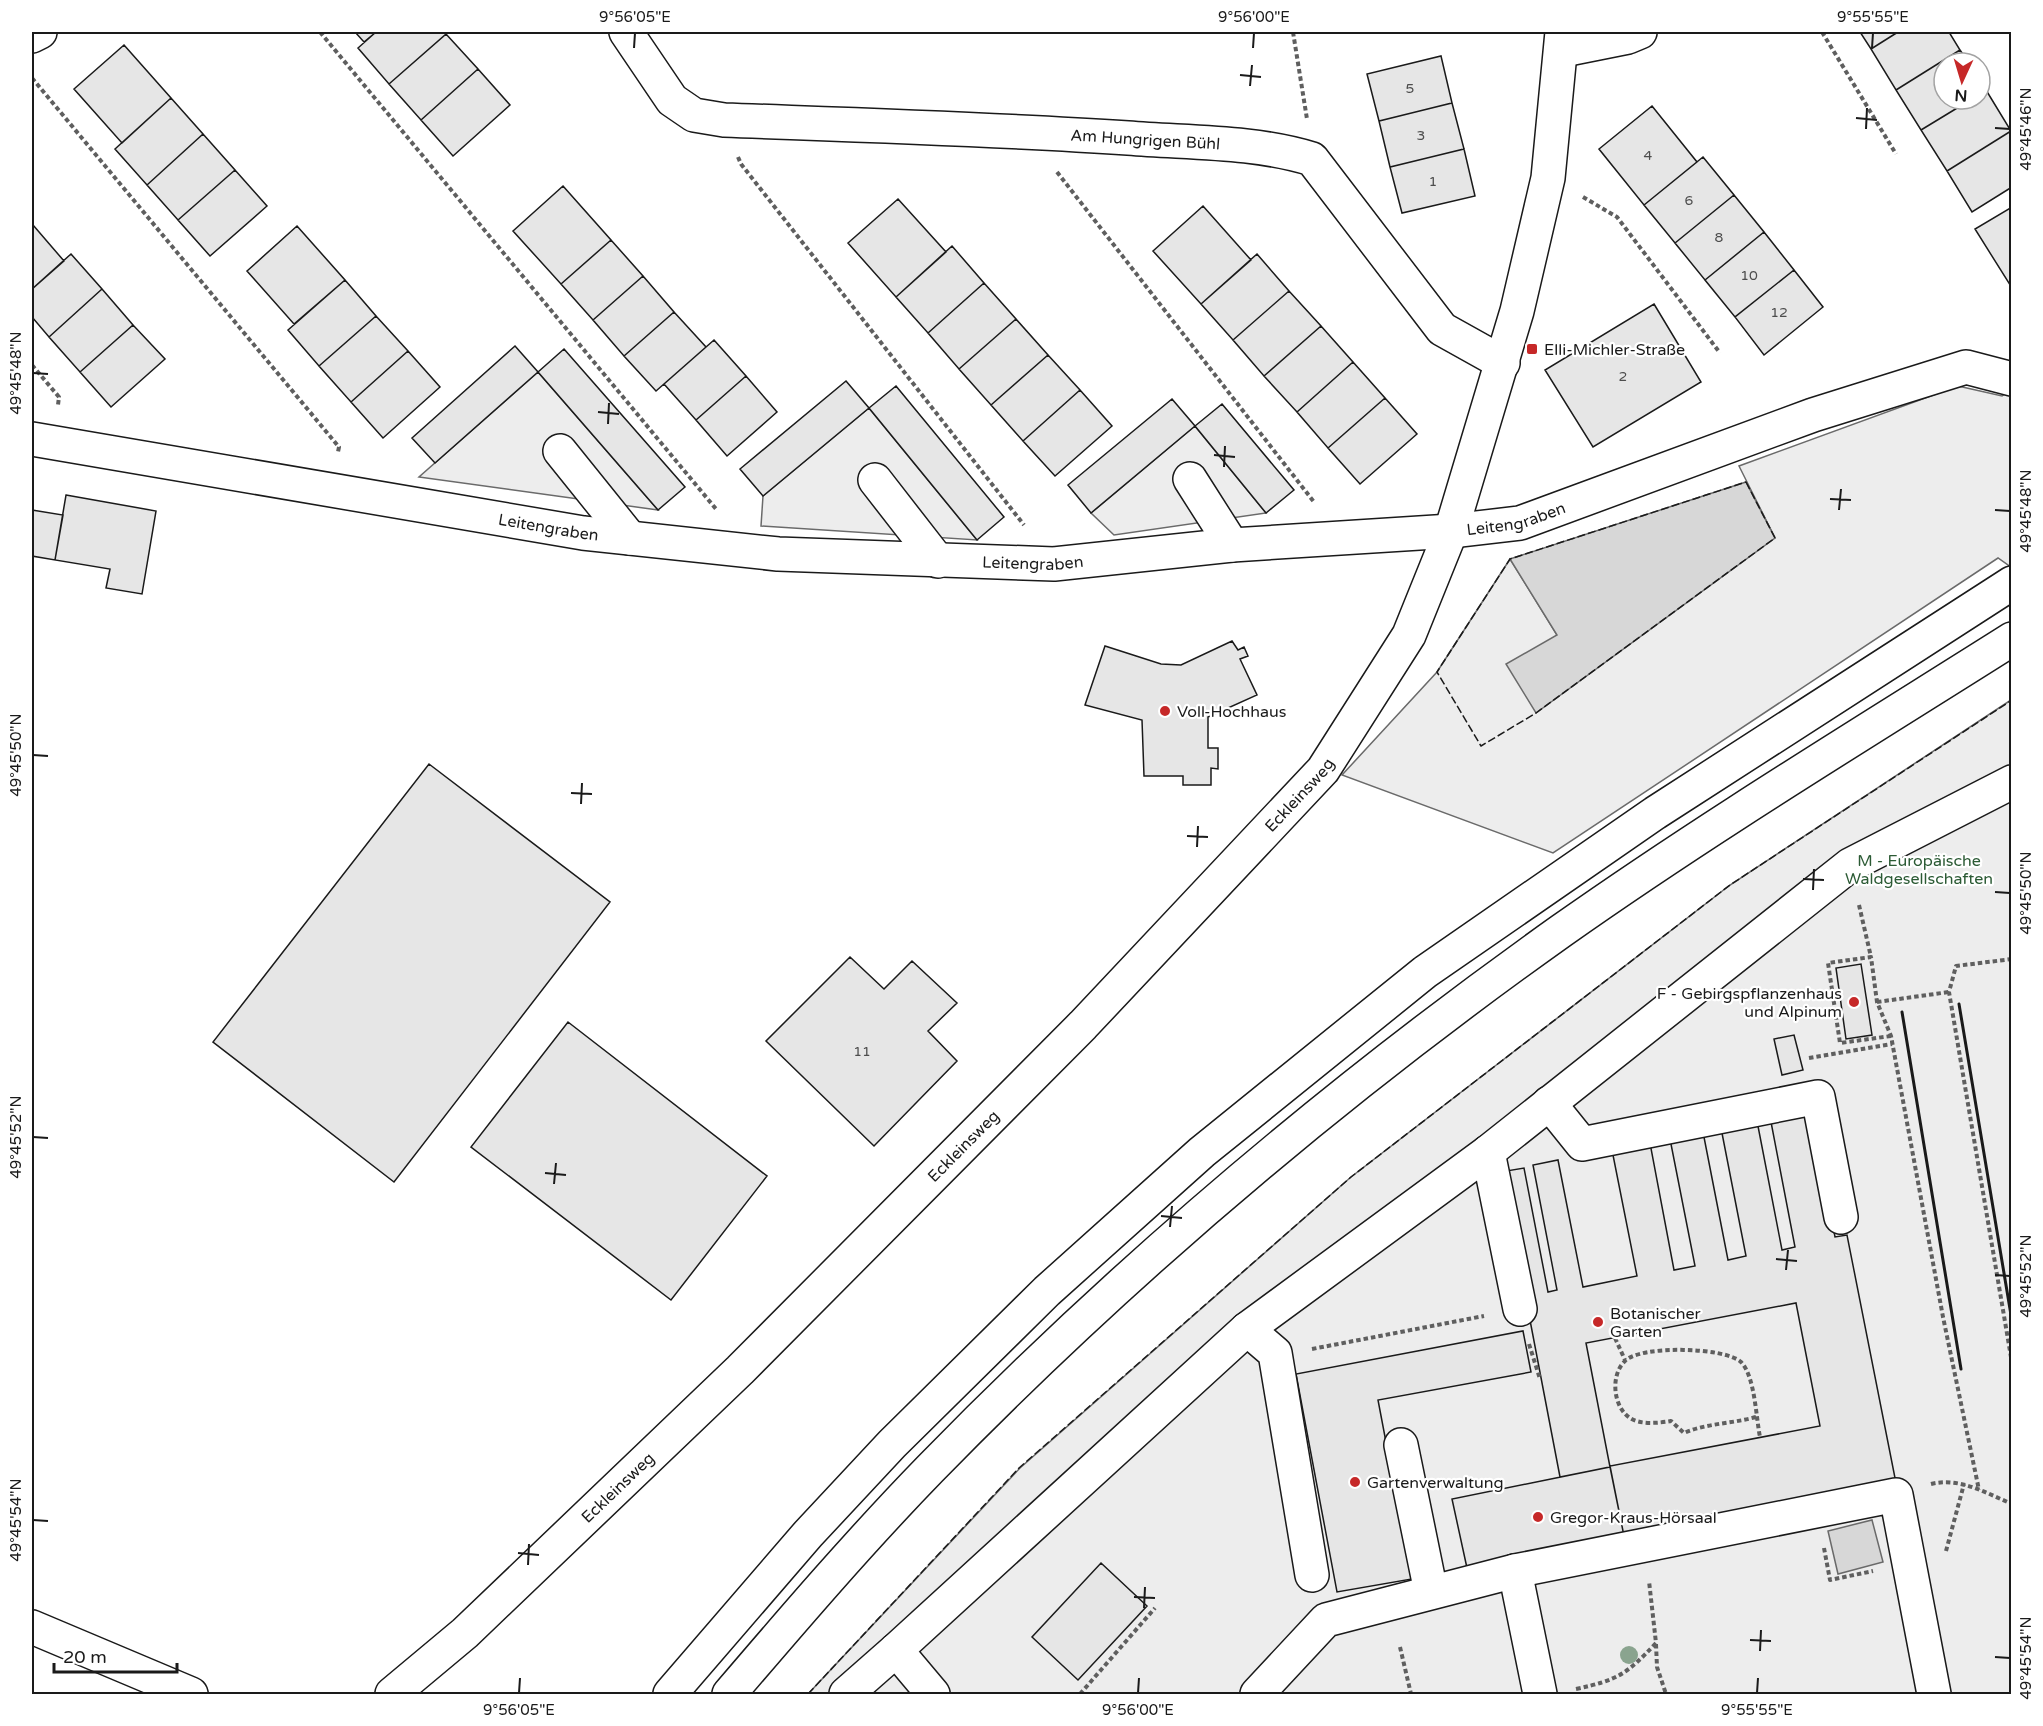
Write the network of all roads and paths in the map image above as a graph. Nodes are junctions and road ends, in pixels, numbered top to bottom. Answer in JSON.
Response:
{"nodes":[{"id":1,"x":40,"y":32,"type":"edge"},
{"id":2,"x":320,"y":32,"type":"edge"},
{"id":3,"x":626,"y":32,"type":"edge"},
{"id":4,"x":1293,"y":32,"type":"edge"},
{"id":5,"x":1640,"y":32,"type":"edge"},
{"id":6,"x":1822,"y":32,"type":"edge"},
{"id":7,"x":32,"y":36,"type":"edge"},
{"id":8,"x":1562,"y":41,"type":"edge"},
{"id":9,"x":32,"y":78,"type":"edge"},
{"id":10,"x":709,"y":117,"type":"junction"},
{"id":11,"x":1050,"y":133,"type":"junction"},
{"id":12,"x":1896,"y":154,"type":"dead end"},
{"id":13,"x":1312,"y":159,"type":"junction"},
{"id":14,"x":1548,"y":178,"type":"junction"},
{"id":15,"x":1720,"y":353,"type":"dead end"},
{"id":16,"x":1503,"y":363,"type":"junction"},
{"id":17,"x":2012,"y":379,"type":"edge"},
{"id":18,"x":32,"y":439,"type":"edge"},
{"id":19,"x":560,"y":451,"type":"dead end"},
{"id":20,"x":1190,"y":479,"type":"dead end"},
{"id":21,"x":875,"y":480,"type":"dead end"},
{"id":22,"x":332,"y":491,"type":"junction"},
{"id":23,"x":1451,"y":531,"type":"junction"},
{"id":24,"x":630,"y":538,"type":"junction"},
{"id":25,"x":1322,"y":538,"type":"junction"},
{"id":26,"x":1232,"y":545,"type":"junction"},
{"id":27,"x":713,"y":548,"type":"junction"},
{"id":28,"x":938,"y":561,"type":"junction"},
{"id":29,"x":1027,"y":563,"type":"junction"},
{"id":30,"x":2012,"y":583,"type":"edge"},
{"id":31,"x":2012,"y":639,"type":"edge"},
{"id":32,"x":2012,"y":782,"type":"edge"},
{"id":33,"x":1850,"y":865,"type":"junction"},
{"id":34,"x":1871,"y":957,"type":"junction"},
{"id":35,"x":2012,"y":959,"type":"edge"},
{"id":36,"x":1949,"y":992,"type":"junction"},
{"id":37,"x":1877,"y":1002,"type":"junction"},
{"id":38,"x":1891,"y":1036,"type":"junction"},
{"id":39,"x":1893,"y":1044,"type":"junction"},
{"id":40,"x":1809,"y":1057,"type":"dead end"},
{"id":41,"x":1550,"y":1103,"type":"junction"},
{"id":42,"x":1488,"y":1152,"type":"junction"},
{"id":43,"x":1841,"y":1217,"type":"dead end"},
{"id":44,"x":1520,"y":1309,"type":"joint"},
{"id":45,"x":1247,"y":1329,"type":"junction"},
{"id":46,"x":1615,"y":1338,"type":"dead end"},
{"id":47,"x":1275,"y":1353,"type":"junction"},
{"id":48,"x":1625,"y":1360,"type":"junction"},
{"id":49,"x":2012,"y":1364,"type":"edge"},
{"id":50,"x":1756,"y":1417,"type":"junction"},
{"id":51,"x":1760,"y":1437,"type":"dead end"},
{"id":52,"x":1401,"y":1444,"type":"dead end"},
{"id":53,"x":1942,"y":1482,"type":"dead end"},
{"id":54,"x":1979,"y":1490,"type":"junction"},
{"id":55,"x":2012,"y":1504,"type":"edge"},
{"id":56,"x":1816,"y":1510,"type":"junction"},
{"id":57,"x":1642,"y":1545,"type":"junction"},
{"id":58,"x":1909,"y":1564,"type":"junction"},
{"id":59,"x":1515,"y":1571,"type":"junction"},
{"id":60,"x":1312,"y":1575,"type":"dead end"},
{"id":61,"x":1431,"y":1592,"type":"junction"},
{"id":62,"x":1155,"y":1608,"type":"dead end"},
{"id":63,"x":32,"y":1627,"type":"edge"},
{"id":64,"x":1656,"y":1643,"type":"junction"},
{"id":65,"x":1400,"y":1647,"type":"dead end"},
{"id":66,"x":896,"y":1650,"type":"junction"},
{"id":67,"x":1555,"y":1692,"type":"edge"},
{"id":68,"x":191,"y":1695,"type":"edge"},
{"id":69,"x":392,"y":1695,"type":"edge"},
{"id":70,"x":670,"y":1695,"type":"edge"},
{"id":71,"x":729,"y":1695,"type":"edge"},
{"id":72,"x":846,"y":1695,"type":"edge"},
{"id":73,"x":933,"y":1695,"type":"edge"},
{"id":74,"x":1080,"y":1695,"type":"edge"},
{"id":75,"x":1257,"y":1695,"type":"edge"},
{"id":76,"x":1411,"y":1695,"type":"edge"},
{"id":77,"x":1666,"y":1695,"type":"edge"},
{"id":78,"x":1934,"y":1695,"type":"edge"}],
"edges":[{"from":1,"to":7,"type":"street"},
{"from":2,"to":27,"type":"path"},
{"from":3,"to":10,"type":"street"},
{"from":4,"to":13,"type":"path"},
{"from":5,"to":8,"type":"street"},
{"from":6,"to":12,"type":"path"},
{"from":8,"to":14,"type":"street"},
{"from":9,"to":22,"type":"path"},
{"from":10,"to":11,"type":"street","name":"Am Hungrigen Bühl"},
{"from":10,"to":29,"type":"path"},
{"from":11,"to":13,"type":"street","name":"Am Hungrigen Bühl"},
{"from":11,"to":25,"type":"path"},
{"from":13,"to":16,"type":"street"},
{"from":14,"to":15,"type":"path"},
{"from":14,"to":16,"type":"street"},
{"from":16,"to":23,"type":"street"},
{"from":17,"to":23,"type":"street","name":"Leitengraben"},
{"from":18,"to":22,"type":"street","name":"Leitengraben"},
{"from":19,"to":24,"type":"street"},
{"from":20,"to":26,"type":"street"},
{"from":21,"to":28,"type":"street"},
{"from":22,"to":24,"type":"street","name":"Leitengraben"},
{"from":23,"to":25,"type":"street","name":"Leitengraben"},
{"from":23,"to":69,"type":"street","name":"Eckleinsweg"},
{"from":24,"to":27,"type":"street","name":"Leitengraben"},
{"from":25,"to":26,"type":"street","name":"Leitengraben"},
{"from":26,"to":29,"type":"street","name":"Leitengraben"},
{"from":27,"to":28,"type":"street","name":"Leitengraben"},
{"from":28,"to":29,"type":"street","name":"Leitengraben"},
{"from":30,"to":70,"type":"street"},
{"from":31,"to":71,"type":"street"},
{"from":32,"to":33,"type":"street"},
{"from":33,"to":34,"type":"path"},
{"from":33,"to":41,"type":"street"},
{"from":34,"to":37,"type":"path"},
{"from":34,"to":38,"type":"path"},
{"from":35,"to":36,"type":"path"},
{"from":36,"to":37,"type":"path"},
{"from":36,"to":49,"type":"path"},
{"from":37,"to":38,"type":"path"},
{"from":38,"to":39,"type":"path"},
{"from":39,"to":40,"type":"path"},
{"from":39,"to":54,"type":"path"},
{"from":41,"to":42,"type":"street"},
{"from":41,"to":43,"type":"street"},
{"from":42,"to":44,"type":"street"},
{"from":42,"to":45,"type":"street"},
{"from":44,"to":47,"type":"path"},
{"from":45,"to":47,"type":"street"},
{"from":45,"to":66,"type":"street"},
{"from":46,"to":48,"type":"path"},
{"from":47,"to":60,"type":"street"},
{"from":48,"to":50,"type":"path"},
{"from":48,"to":50,"type":"path"},
{"from":50,"to":51,"type":"path"},
{"from":52,"to":61,"type":"street"},
{"from":53,"to":54,"type":"path"},
{"from":54,"to":55,"type":"path"},
{"from":56,"to":57,"type":"street"},
{"from":56,"to":58,"type":"street"},
{"from":56,"to":58,"type":"path"},
{"from":57,"to":59,"type":"street"},
{"from":57,"to":64,"type":"path"},
{"from":58,"to":78,"type":"street"},
{"from":59,"to":61,"type":"street"},
{"from":59,"to":67,"type":"street"},
{"from":61,"to":75,"type":"street"},
{"from":62,"to":74,"type":"path"},
{"from":63,"to":68,"type":"street"},
{"from":64,"to":67,"type":"path"},
{"from":64,"to":77,"type":"path"},
{"from":65,"to":76,"type":"path"},
{"from":66,"to":72,"type":"street"},
{"from":66,"to":73,"type":"street"}]}
